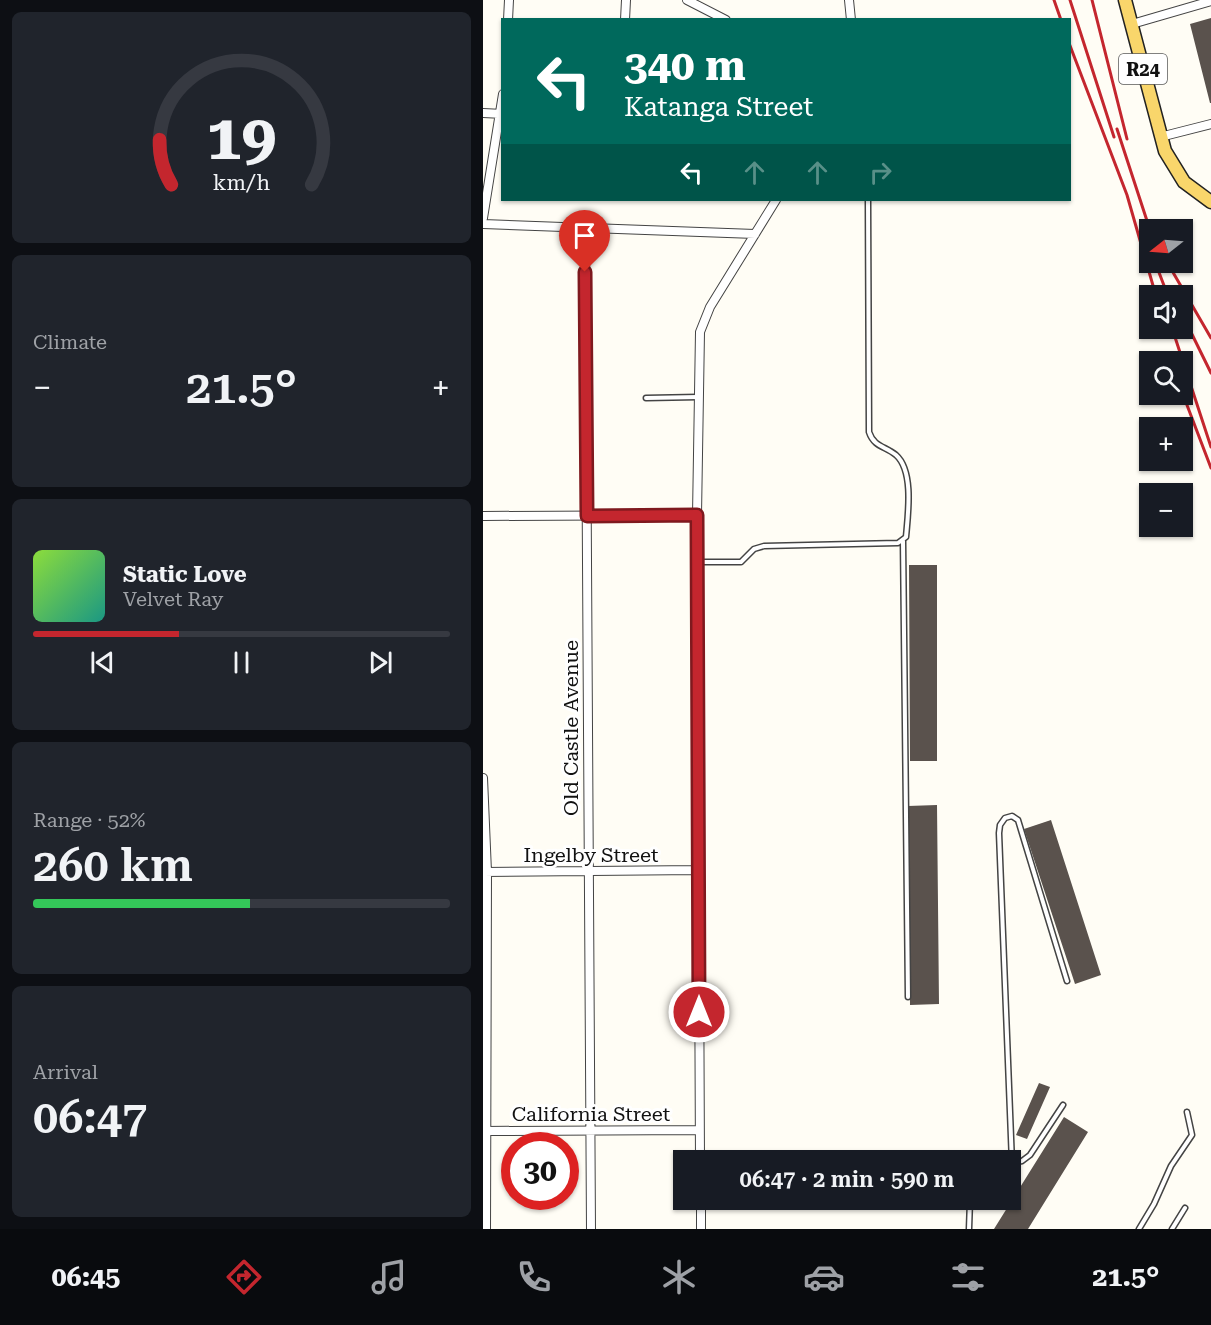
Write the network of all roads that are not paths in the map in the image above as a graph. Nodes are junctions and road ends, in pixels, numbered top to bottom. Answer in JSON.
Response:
{"nodes":[{"id":1,"x":509,"y":0,"type":"edge"},
{"id":2,"x":626,"y":0,"type":"edge"},
{"id":3,"x":687,"y":0,"type":"edge"},
{"id":4,"x":849,"y":0,"type":"edge"},
{"id":5,"x":1125,"y":0,"type":"edge"},
{"id":6,"x":1211,"y":1,"type":"edge"},
{"id":7,"x":508,"y":18,"type":"edge"},
{"id":8,"x":625,"y":18,"type":"edge"},
{"id":9,"x":722,"y":18,"type":"edge"},
{"id":10,"x":851,"y":18,"type":"edge"},
{"id":11,"x":1132,"y":24,"type":"junction"},
{"id":12,"x":483,"y":113,"type":"edge"},
{"id":13,"x":501,"y":114,"type":"edge"},
{"id":14,"x":501,"y":119,"type":"edge"},
{"id":15,"x":1211,"y":124,"type":"edge"},
{"id":16,"x":1160,"y":137,"type":"junction"},
{"id":17,"x":775,"y":201,"type":"edge"},
{"id":18,"x":868,"y":201,"type":"edge"},
{"id":19,"x":1211,"y":202,"type":"edge"},
{"id":20,"x":483,"y":218,"type":"edge"},
{"id":21,"x":483,"y":224,"type":"edge"},
{"id":22,"x":585,"y":228,"type":"junction"},
{"id":23,"x":755,"y":234,"type":"junction"},
{"id":24,"x":698,"y":397,"type":"junction"},
{"id":25,"x":646,"y":398,"type":"dead end"},
{"id":26,"x":697,"y":515,"type":"junction"},
{"id":27,"x":483,"y":516,"type":"edge"},
{"id":28,"x":587,"y":516,"type":"junction"},
{"id":29,"x":903,"y":541,"type":"junction"},
{"id":30,"x":697,"y":562,"type":"junction"},
{"id":31,"x":483,"y":778,"type":"edge"},
{"id":32,"x":699,"y":870,"type":"junction"},
{"id":33,"x":485,"y":872,"type":"edge"},
{"id":34,"x":588,"y":872,"type":"junction"},
{"id":35,"x":1067,"y":981,"type":"dead end"},
{"id":36,"x":908,"y":996,"type":"dead end"},
{"id":37,"x":1063,"y":1105,"type":"dead end"},
{"id":38,"x":1187,"y":1112,"type":"dead end"},
{"id":39,"x":699,"y":1130,"type":"junction"},
{"id":40,"x":484,"y":1131,"type":"edge"},
{"id":41,"x":590,"y":1131,"type":"junction"},
{"id":42,"x":700,"y":1150,"type":"edge"},
{"id":43,"x":1011,"y":1150,"type":"edge"},
{"id":44,"x":1021,"y":1161,"type":"edge"},
{"id":45,"x":1185,"y":1208,"type":"dead end"},
{"id":46,"x":701,"y":1210,"type":"edge"},
{"id":47,"x":970,"y":1210,"type":"edge"},
{"id":48,"x":486,"y":1229,"type":"edge"},
{"id":49,"x":591,"y":1229,"type":"edge"},
{"id":50,"x":701,"y":1229,"type":"edge"},
{"id":51,"x":969,"y":1229,"type":"edge"},
{"id":52,"x":1139,"y":1229,"type":"edge"},
{"id":53,"x":1172,"y":1229,"type":"edge"}],
"edges":[{"from":1,"to":7,"type":"street"},
{"from":2,"to":8,"type":"street"},
{"from":3,"to":9,"type":"street"},
{"from":4,"to":10,"type":"street"},
{"from":5,"to":11,"type":"main road","number":"R24"},
{"from":6,"to":11,"type":"street"},
{"from":11,"to":16,"type":"main road","number":"R24"},
{"from":12,"to":13,"type":"street"},
{"from":14,"to":20,"type":"street"},
{"from":15,"to":16,"type":"street"},
{"from":16,"to":19,"type":"main road","number":"R24"},
{"from":17,"to":23,"type":"street"},
{"from":18,"to":29,"type":"lane"},
{"from":21,"to":22,"type":"street"},
{"from":22,"to":23,"type":"street"},
{"from":22,"to":28,"type":"street","name":"Old Castle Avenue"},
{"from":23,"to":24,"type":"street"},
{"from":24,"to":25,"type":"lane"},
{"from":24,"to":26,"type":"street"},
{"from":26,"to":28,"type":"street"},
{"from":26,"to":30,"type":"street"},
{"from":27,"to":28,"type":"street"},
{"from":28,"to":34,"type":"street","name":"Old Castle Avenue"},
{"from":29,"to":30,"type":"lane"},
{"from":29,"to":36,"type":"lane"},
{"from":30,"to":32,"type":"street"},
{"from":31,"to":33,"type":"street"},
{"from":32,"to":34,"type":"street","name":"Ingelby Street"},
{"from":32,"to":39,"type":"street"},
{"from":33,"to":34,"type":"street","name":"Ingelby Street"},
{"from":33,"to":40,"type":"street"},
{"from":34,"to":41,"type":"street","name":"Old Castle Avenue"},
{"from":35,"to":43,"type":"lane"},
{"from":37,"to":44,"type":"lane"},
{"from":38,"to":52,"type":"lane"},
{"from":39,"to":41,"type":"street","name":"California Street"},
{"from":39,"to":42,"type":"street"},
{"from":40,"to":41,"type":"street","name":"California Street"},
{"from":40,"to":48,"type":"street"},
{"from":41,"to":49,"type":"street","name":"Old Castle Avenue"},
{"from":45,"to":53,"type":"lane"},
{"from":46,"to":50,"type":"street"},
{"from":47,"to":51,"type":"lane"}]}
